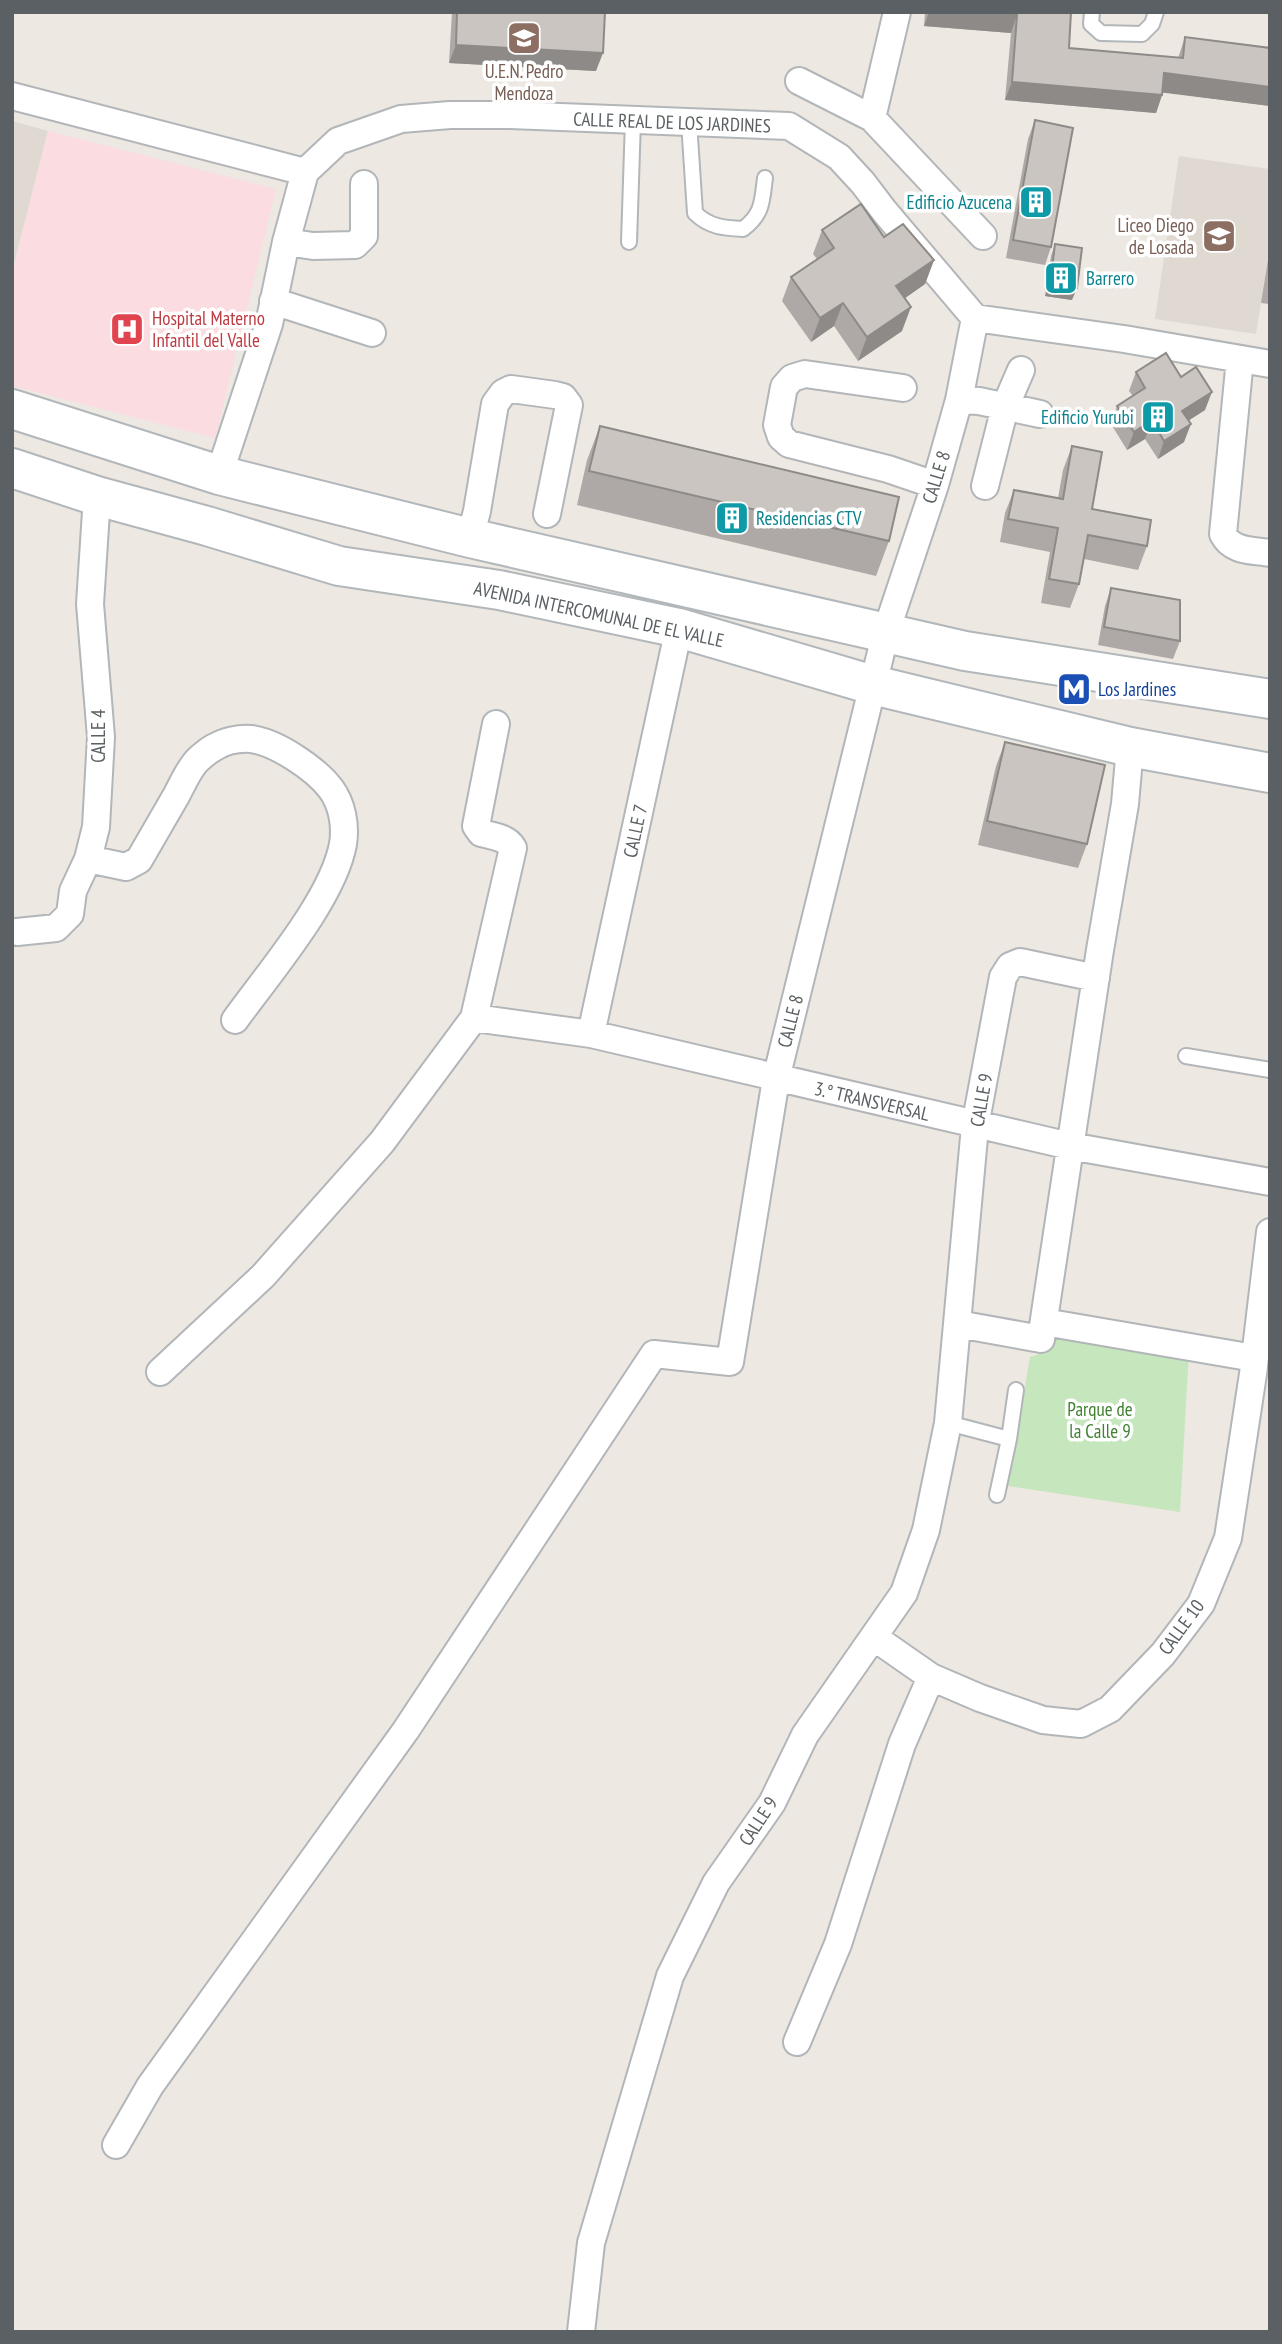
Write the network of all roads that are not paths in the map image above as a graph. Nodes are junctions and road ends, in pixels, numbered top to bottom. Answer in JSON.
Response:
{"nodes":[{"id":1,"x":897,"y":12,"type":"edge"},
{"id":2,"x":1092,"y":12,"type":"edge"},
{"id":3,"x":1156,"y":12,"type":"edge"},
{"id":4,"x":799,"y":81,"type":"dead end"},
{"id":5,"x":12,"y":96,"type":"edge"},
{"id":6,"x":872,"y":118,"type":"junction"},
{"id":7,"x":632,"y":120,"type":"junction"},
{"id":8,"x":689,"y":122,"type":"junction"},
{"id":9,"x":305,"y":172,"type":"junction"},
{"id":10,"x":765,"y":178,"type":"dead end"},
{"id":11,"x":364,"y":184,"type":"dead end"},
{"id":12,"x":983,"y":236,"type":"dead end"},
{"id":13,"x":286,"y":242,"type":"junction"},
{"id":14,"x":629,"y":242,"type":"dead end"},
{"id":15,"x":273,"y":301,"type":"junction"},
{"id":16,"x":975,"y":318,"type":"junction"},
{"id":17,"x":372,"y":333,"type":"dead end"},
{"id":18,"x":1240,"y":359,"type":"junction"},
{"id":19,"x":1270,"y":364,"type":"edge"},
{"id":20,"x":1021,"y":370,"type":"dead end"},
{"id":21,"x":903,"y":388,"type":"dead end"},
{"id":22,"x":958,"y":400,"type":"junction"},
{"id":23,"x":1005,"y":407,"type":"junction"},
{"id":24,"x":12,"y":409,"type":"edge"},
{"id":25,"x":1040,"y":414,"type":"dead end"},
{"id":26,"x":12,"y":468,"type":"edge"},
{"id":27,"x":219,"y":475,"type":"junction"},
{"id":28,"x":934,"y":485,"type":"junction"},
{"id":29,"x":985,"y":486,"type":"dead end"},
{"id":30,"x":97,"y":496,"type":"junction"},
{"id":31,"x":547,"y":514,"type":"dead end"},
{"id":32,"x":470,"y":538,"type":"junction"},
{"id":33,"x":1270,"y":553,"type":"edge"},
{"id":34,"x":679,"y":628,"type":"junction"},
{"id":35,"x":886,"y":632,"type":"junction"},
{"id":36,"x":873,"y":685,"type":"junction"},
{"id":37,"x":1270,"y":699,"type":"edge"},
{"id":38,"x":496,"y":724,"type":"dead end"},
{"id":39,"x":1130,"y":747,"type":"junction"},
{"id":40,"x":1270,"y":774,"type":"edge"},
{"id":41,"x":88,"y":859,"type":"junction"},
{"id":42,"x":17,"y":932,"type":"dead end"},
{"id":43,"x":1096,"y":978,"type":"junction"},
{"id":44,"x":474,"y":1018,"type":"junction"},
{"id":45,"x":235,"y":1020,"type":"dead end"},
{"id":46,"x":590,"y":1034,"type":"junction"},
{"id":47,"x":1186,"y":1056,"type":"dead end"},
{"id":48,"x":1270,"y":1070,"type":"edge"},
{"id":49,"x":776,"y":1079,"type":"junction"},
{"id":50,"x":975,"y":1126,"type":"junction"},
{"id":51,"x":1070,"y":1146,"type":"junction"},
{"id":52,"x":1270,"y":1182,"type":"edge"},
{"id":53,"x":1270,"y":1232,"type":"edge"},
{"id":54,"x":1044,"y":1322,"type":"junction"},
{"id":55,"x":958,"y":1324,"type":"junction"},
{"id":56,"x":1259,"y":1369,"type":"edge"},
{"id":57,"x":160,"y":1372,"type":"dead end"},
{"id":58,"x":1016,"y":1390,"type":"dead end"},
{"id":59,"x":948,"y":1423,"type":"junction"},
{"id":60,"x":1009,"y":1439,"type":"junction"},
{"id":61,"x":997,"y":1494,"type":"dead end"},
{"id":62,"x":875,"y":1638,"type":"junction"},
{"id":63,"x":931,"y":1677,"type":"junction"},
{"id":64,"x":797,"y":2042,"type":"dead end"},
{"id":65,"x":116,"y":2145,"type":"dead end"},
{"id":66,"x":581,"y":2332,"type":"edge"}],
"edges":[{"from":1,"to":6,"type":"street"},
{"from":2,"to":3,"type":"lane"},
{"from":4,"to":6,"type":"street"},
{"from":5,"to":9,"type":"street"},
{"from":6,"to":12,"type":"street"},
{"from":7,"to":8,"type":"street","name":"CALLE REAL DE LOS JARDINES"},
{"from":7,"to":9,"type":"street","name":"CALLE REAL DE LOS JARDINES"},
{"from":7,"to":14,"type":"lane"},
{"from":8,"to":10,"type":"lane"},
{"from":8,"to":16,"type":"street","name":"CALLE REAL DE LOS JARDINES"},
{"from":9,"to":13,"type":"street"},
{"from":11,"to":13,"type":"street"},
{"from":13,"to":15,"type":"street"},
{"from":15,"to":17,"type":"street"},
{"from":15,"to":27,"type":"street"},
{"from":16,"to":18,"type":"street"},
{"from":16,"to":22,"type":"street","name":"CALLE 8"},
{"from":18,"to":19,"type":"street"},
{"from":18,"to":33,"type":"street"},
{"from":20,"to":23,"type":"street"},
{"from":21,"to":28,"type":"street"},
{"from":22,"to":23,"type":"street"},
{"from":22,"to":28,"type":"street","name":"CALLE 8"},
{"from":23,"to":25,"type":"street"},
{"from":23,"to":29,"type":"street"},
{"from":24,"to":27,"type":"main road"},
{"from":26,"to":30,"type":"main road","name":"AVENIDA INTERCOMUNAL DE EL VALLE"},
{"from":27,"to":32,"type":"main road"},
{"from":28,"to":35,"type":"street","name":"CALLE 8"},
{"from":30,"to":34,"type":"main road","name":"AVENIDA INTERCOMUNAL DE EL VALLE"},
{"from":30,"to":41,"type":"street","name":"CALLE 4"},
{"from":31,"to":32,"type":"street"},
{"from":32,"to":35,"type":"main road"},
{"from":34,"to":36,"type":"main road","name":"AVENIDA INTERCOMUNAL DE EL VALLE"},
{"from":34,"to":46,"type":"street","name":"CALLE 7"},
{"from":35,"to":36,"type":"street","name":"CALLE 8"},
{"from":35,"to":37,"type":"main road"},
{"from":36,"to":39,"type":"main road","name":"AVENIDA INTERCOMUNAL DE EL VALLE"},
{"from":36,"to":49,"type":"street","name":"CALLE 8"},
{"from":38,"to":44,"type":"street"},
{"from":39,"to":40,"type":"main road","name":"AVENIDA INTERCOMUNAL DE EL VALLE"},
{"from":39,"to":43,"type":"street"},
{"from":41,"to":42,"type":"street","name":"CALLE 4"},
{"from":41,"to":45,"type":"street"},
{"from":43,"to":50,"type":"street","name":"CALLE 9"},
{"from":43,"to":51,"type":"street"},
{"from":44,"to":46,"type":"street","name":"3.° TRANSVERSAL"},
{"from":44,"to":57,"type":"street"},
{"from":46,"to":49,"type":"street","name":"3.° TRANSVERSAL"},
{"from":47,"to":48,"type":"lane"},
{"from":49,"to":50,"type":"street","name":"3.° TRANSVERSAL"},
{"from":49,"to":65,"type":"street","name":"CALLE 8"},
{"from":50,"to":51,"type":"street","name":"3.° TRANSVERSAL"},
{"from":50,"to":55,"type":"street","name":"CALLE 9"},
{"from":51,"to":52,"type":"street","name":"3.° TRANSVERSAL"},
{"from":51,"to":54,"type":"street"},
{"from":53,"to":56,"type":"street","name":"CALLE 10"},
{"from":54,"to":55,"type":"street"},
{"from":54,"to":56,"type":"street"},
{"from":55,"to":59,"type":"street","name":"CALLE 9"},
{"from":56,"to":63,"type":"street","name":"CALLE 10"},
{"from":58,"to":60,"type":"lane"},
{"from":59,"to":60,"type":"lane"},
{"from":59,"to":62,"type":"street","name":"CALLE 9"},
{"from":60,"to":61,"type":"lane"},
{"from":62,"to":63,"type":"street","name":"CALLE 10"},
{"from":62,"to":66,"type":"street","name":"CALLE 9"},
{"from":63,"to":64,"type":"street"}]}
